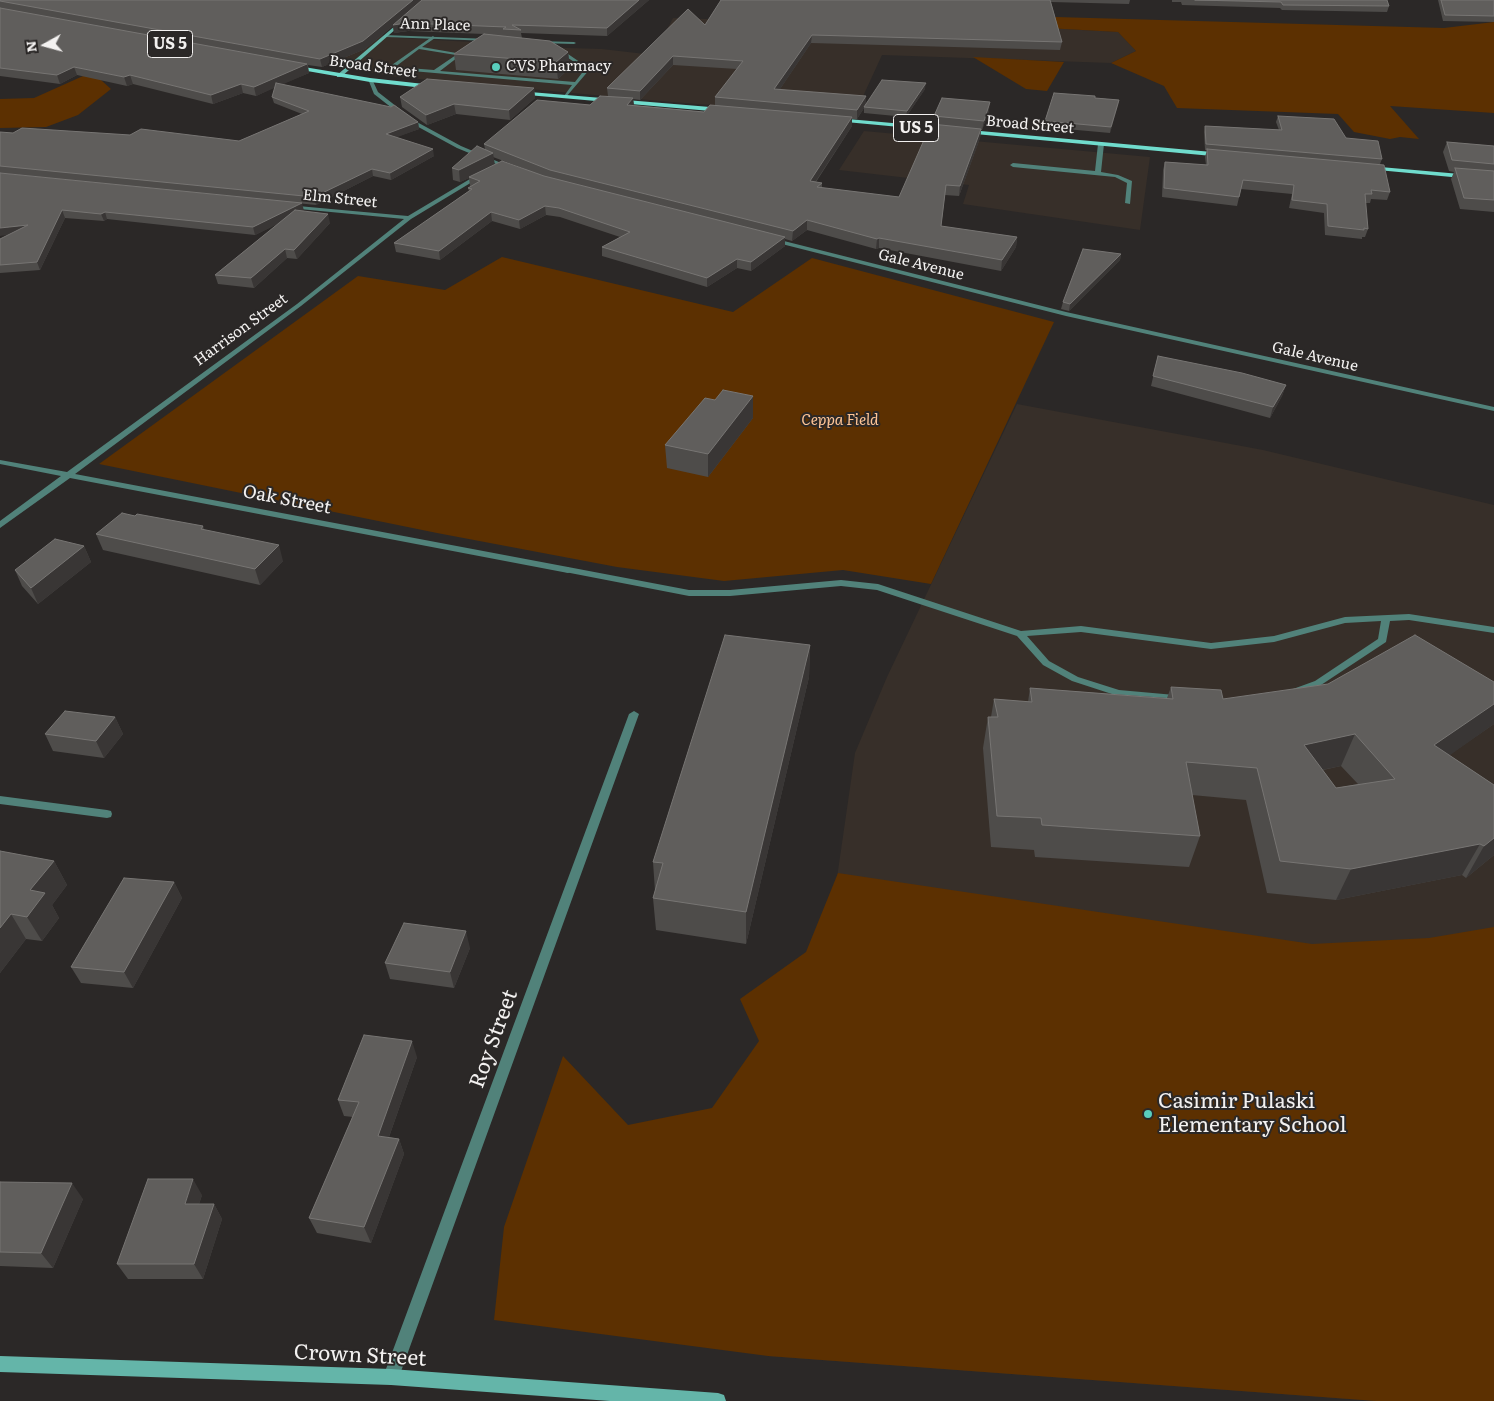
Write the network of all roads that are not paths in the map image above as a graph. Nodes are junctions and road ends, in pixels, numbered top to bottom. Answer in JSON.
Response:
{"nodes":[{"id":1,"x":407,"y":18,"type":"edge"},
{"id":2,"x":386,"y":36,"type":"junction"},
{"id":3,"x":433,"y":38,"type":"junction"},
{"id":4,"x":482,"y":40,"type":"junction"},
{"id":5,"x":501,"y":40,"type":"edge"},
{"id":6,"x":528,"y":42,"type":"edge"},
{"id":7,"x":574,"y":44,"type":"dead end"},
{"id":8,"x":418,"y":48,"type":"junction"},
{"id":9,"x":491,"y":48,"type":"edge"},
{"id":10,"x":547,"y":54,"type":"edge"},
{"id":11,"x":288,"y":66,"type":"edge"},
{"id":12,"x":435,"y":72,"type":"junction"},
{"id":13,"x":339,"y":76,"type":"junction"},
{"id":14,"x":370,"y":80,"type":"junction"},
{"id":15,"x":576,"y":84,"type":"junction"},
{"id":16,"x":437,"y":87,"type":"edge"},
{"id":17,"x":513,"y":92,"type":"edge"},
{"id":18,"x":566,"y":96,"type":"junction"},
{"id":19,"x":730,"y":111,"type":"edge"},
{"id":20,"x":826,"y":119,"type":"edge"},
{"id":21,"x":1101,"y":144,"type":"junction"},
{"id":22,"x":1227,"y":155,"type":"edge"},
{"id":23,"x":503,"y":165,"type":"junction"},
{"id":24,"x":1013,"y":166,"type":"dead end"},
{"id":25,"x":1362,"y":168,"type":"edge"},
{"id":26,"x":521,"y":172,"type":"edge"},
{"id":27,"x":1098,"y":173,"type":"junction"},
{"id":28,"x":1494,"y":179,"type":"edge"},
{"id":29,"x":1128,"y":203,"type":"dead end"},
{"id":30,"x":280,"y":205,"type":"edge"},
{"id":31,"x":409,"y":218,"type":"junction"},
{"id":32,"x":766,"y":239,"type":"edge"},
{"id":33,"x":1494,"y":409,"type":"edge"},
{"id":34,"x":0,"y":462,"type":"edge"},
{"id":35,"x":70,"y":475,"type":"junction"},
{"id":36,"x":0,"y":525,"type":"edge"},
{"id":37,"x":1386,"y":618,"type":"junction"},
{"id":38,"x":1494,"y":630,"type":"edge"},
{"id":39,"x":1020,"y":634,"type":"junction"},
{"id":40,"x":1284,"y":696,"type":"edge"},
{"id":41,"x":1194,"y":699,"type":"edge"},
{"id":42,"x":634,"y":714,"type":"dead end"},
{"id":43,"x":0,"y":800,"type":"edge"},
{"id":44,"x":107,"y":814,"type":"dead end"},
{"id":45,"x":0,"y":1364,"type":"edge"},
{"id":46,"x":391,"y":1378,"type":"junction"},
{"id":47,"x":718,"y":1401,"type":"edge"}],
"edges":[{"from":1,"to":2,"type":"street"},
{"from":2,"to":3,"type":"street","name":"Ann Place"},
{"from":2,"to":13,"type":"street"},
{"from":3,"to":4,"type":"street","name":"Ann Place"},
{"from":3,"to":8,"type":"street"},
{"from":4,"to":5,"type":"street","name":"Ann Place"},
{"from":4,"to":9,"type":"street"},
{"from":6,"to":7,"type":"street"},
{"from":8,"to":12,"type":"street"},
{"from":8,"to":12,"type":"street"},
{"from":10,"to":15,"type":"street"},
{"from":11,"to":13,"type":"main road","name":"Broad Street"},
{"from":12,"to":15,"type":"street"},
{"from":13,"to":14,"type":"main road","name":"Broad Street"},
{"from":14,"to":16,"type":"main road","name":"Broad Street"},
{"from":14,"to":23,"type":"street"},
{"from":15,"to":18,"type":"street"},
{"from":17,"to":18,"type":"main road"},
{"from":18,"to":19,"type":"main road"},
{"from":20,"to":21,"type":"main road","name":"Broad Street","number":"US 5"},
{"from":21,"to":22,"type":"main road","name":"Broad Street","number":"US 5"},
{"from":21,"to":27,"type":"street"},
{"from":23,"to":26,"type":"street"},
{"from":23,"to":31,"type":"street","name":"Harrison Street"},
{"from":24,"to":27,"type":"street"},
{"from":25,"to":28,"type":"main road"},
{"from":27,"to":29,"type":"street"},
{"from":30,"to":31,"type":"street","name":"Elm Street"},
{"from":31,"to":35,"type":"street","name":"Harrison Street"},
{"from":32,"to":33,"type":"street","name":"Gale Avenue"},
{"from":34,"to":35,"type":"street","name":"Oak Street"},
{"from":35,"to":36,"type":"street","name":"Harrison Street"},
{"from":35,"to":39,"type":"street","name":"Oak Street"},
{"from":37,"to":38,"type":"street"},
{"from":37,"to":39,"type":"street"},
{"from":37,"to":40,"type":"street"},
{"from":39,"to":41,"type":"street"},
{"from":42,"to":46,"type":"street","name":"Roy Street"},
{"from":43,"to":44,"type":"street"},
{"from":45,"to":46,"type":"street","name":"Crown Street"},
{"from":46,"to":47,"type":"street","name":"Crown Street"}]}
